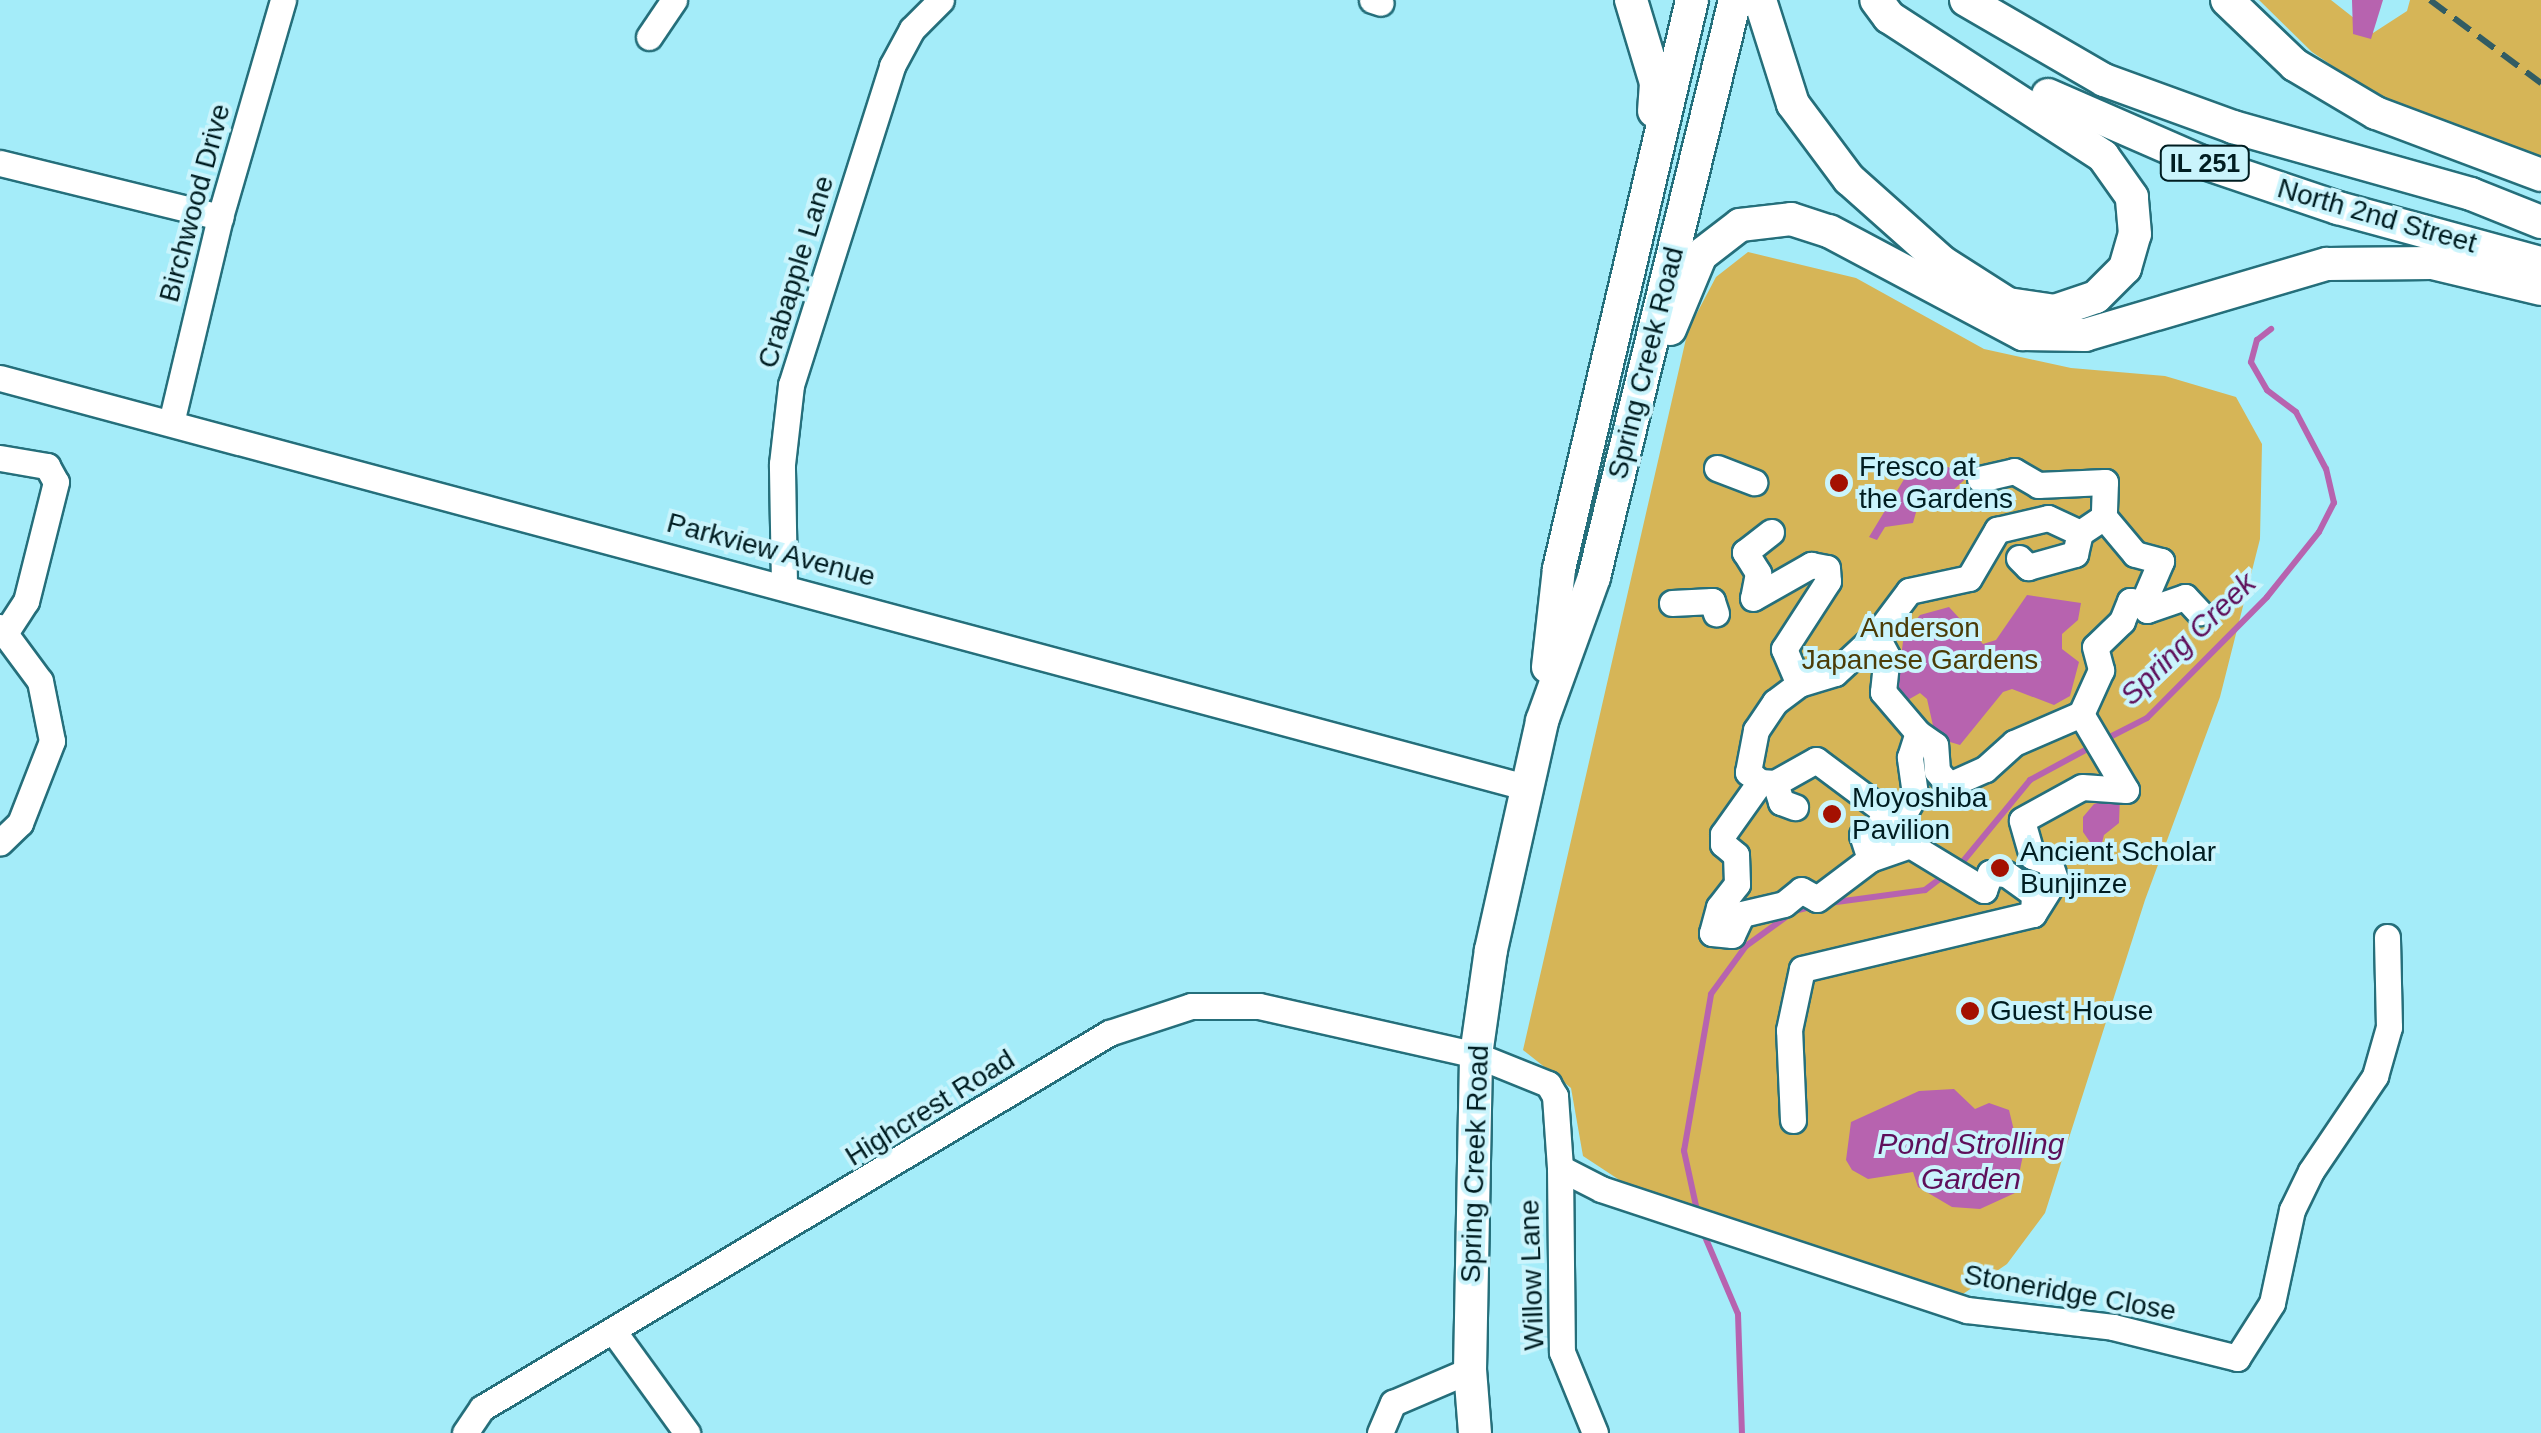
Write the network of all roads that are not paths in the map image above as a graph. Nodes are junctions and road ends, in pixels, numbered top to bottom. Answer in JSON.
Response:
{"nodes":[{"id":1,"x":283,"y":0,"type":"edge"},
{"id":2,"x":674,"y":0,"type":"edge"},
{"id":3,"x":941,"y":0,"type":"edge"},
{"id":4,"x":1631,"y":0,"type":"edge"},
{"id":5,"x":1692,"y":0,"type":"edge"},
{"id":6,"x":1735,"y":0,"type":"edge"},
{"id":7,"x":1760,"y":0,"type":"edge"},
{"id":8,"x":1876,"y":0,"type":"edge"},
{"id":9,"x":1896,"y":0,"type":"edge"},
{"id":10,"x":1966,"y":0,"type":"edge"},
{"id":11,"x":2227,"y":0,"type":"edge"},
{"id":12,"x":649,"y":37,"type":"dead end"},
{"id":13,"x":0,"y":162,"type":"edge"},
{"id":14,"x":1650,"y":169,"type":"junction"},
{"id":15,"x":2541,"y":175,"type":"edge"},
{"id":16,"x":220,"y":217,"type":"junction"},
{"id":17,"x":2541,"y":222,"type":"edge"},
{"id":18,"x":2541,"y":263,"type":"edge"},
{"id":19,"x":2541,"y":288,"type":"edge"},
{"id":20,"x":0,"y":378,"type":"edge"},
{"id":21,"x":171,"y":422,"type":"junction"},
{"id":22,"x":0,"y":458,"type":"edge"},
{"id":23,"x":1718,"y":468,"type":"dead end"},
{"id":24,"x":1980,"y":479,"type":"dead end"},
{"id":25,"x":1754,"y":482,"type":"dead end"},
{"id":26,"x":2104,"y":517,"type":"junction"},
{"id":27,"x":1770,"y":532,"type":"dead end"},
{"id":28,"x":2080,"y":534,"type":"junction"},
{"id":29,"x":2019,"y":558,"type":"dead end"},
{"id":30,"x":1594,"y":577,"type":"junction"},
{"id":31,"x":784,"y":584,"type":"junction"},
{"id":32,"x":1672,"y":603,"type":"dead end"},
{"id":33,"x":2143,"y":603,"type":"junction"},
{"id":34,"x":1716,"y":612,"type":"dead end"},
{"id":35,"x":2200,"y":612,"type":"dead end"},
{"id":36,"x":3,"y":630,"type":"edge"},
{"id":37,"x":1876,"y":635,"type":"junction"},
{"id":38,"x":1800,"y":684,"type":"junction"},
{"id":39,"x":2084,"y":718,"type":"junction"},
{"id":40,"x":1542,"y":721,"type":"junction"},
{"id":41,"x":1918,"y":733,"type":"junction"},
{"id":42,"x":1767,"y":783,"type":"junction"},
{"id":43,"x":1525,"y":786,"type":"junction"},
{"id":44,"x":1795,"y":808,"type":"dead end"},
{"id":45,"x":1905,"y":834,"type":"junction"},
{"id":46,"x":0,"y":842,"type":"edge"},
{"id":47,"x":1870,"y":859,"type":"junction"},
{"id":48,"x":2033,"y":914,"type":"junction"},
{"id":49,"x":2387,"y":937,"type":"dead end"},
{"id":50,"x":1476,"y":1054,"type":"junction"},
{"id":51,"x":1793,"y":1120,"type":"dead end"},
{"id":52,"x":1560,"y":1168,"type":"junction"},
{"id":53,"x":614,"y":1332,"type":"junction"},
{"id":54,"x":1470,"y":1370,"type":"junction"},
{"id":55,"x":465,"y":1433,"type":"edge"},
{"id":56,"x":687,"y":1433,"type":"edge"},
{"id":57,"x":1380,"y":1433,"type":"edge"},
{"id":58,"x":1474,"y":1433,"type":"edge"},
{"id":59,"x":1595,"y":1433,"type":"edge"}],
"edges":[{"from":1,"to":16,"type":"street","name":"Birchwood Drive"},
{"from":2,"to":12,"type":"street"},
{"from":3,"to":31,"type":"street","name":"Crabapple Lane"},
{"from":4,"to":14,"type":"main road"},
{"from":5,"to":14,"type":"main road","name":"Spring Creek Road"},
{"from":6,"to":30,"type":"main road","name":"Spring Creek Road"},
{"from":7,"to":8,"type":"main road"},
{"from":9,"to":18,"type":"main road","name":"North 2nd Street","number":"IL 251"},
{"from":10,"to":17,"type":"main road","name":"North 2nd Street","number":"IL 251"},
{"from":11,"to":15,"type":"main road"},
{"from":13,"to":16,"type":"street"},
{"from":14,"to":40,"type":"main road","name":"Spring Creek Road"},
{"from":16,"to":21,"type":"street","name":"Birchwood Drive"},
{"from":19,"to":30,"type":"main road"},
{"from":20,"to":21,"type":"street","name":"Parkview Avenue"},
{"from":21,"to":31,"type":"street","name":"Parkview Avenue"},
{"from":22,"to":36,"type":"street"},
{"from":23,"to":25,"type":"street"},
{"from":24,"to":26,"type":"street"},
{"from":26,"to":28,"type":"street"},
{"from":26,"to":33,"type":"street"},
{"from":27,"to":38,"type":"street"},
{"from":28,"to":29,"type":"street"},
{"from":28,"to":37,"type":"street"},
{"from":30,"to":40,"type":"main road","name":"Spring Creek Road"},
{"from":31,"to":43,"type":"street","name":"Parkview Avenue"},
{"from":32,"to":34,"type":"street"},
{"from":33,"to":35,"type":"street"},
{"from":33,"to":39,"type":"street"},
{"from":36,"to":46,"type":"street"},
{"from":37,"to":38,"type":"street"},
{"from":37,"to":41,"type":"street"},
{"from":38,"to":42,"type":"street"},
{"from":39,"to":41,"type":"street"},
{"from":39,"to":48,"type":"street"},
{"from":40,"to":43,"type":"main road","name":"Spring Creek Road"},
{"from":41,"to":45,"type":"street"},
{"from":42,"to":44,"type":"street"},
{"from":42,"to":45,"type":"street"},
{"from":42,"to":47,"type":"street"},
{"from":43,"to":50,"type":"main road","name":"Spring Creek Road"},
{"from":45,"to":47,"type":"street"},
{"from":45,"to":47,"type":"street"},
{"from":45,"to":48,"type":"street"},
{"from":48,"to":51,"type":"street"},
{"from":49,"to":52,"type":"street","name":"Stoneridge Close"},
{"from":50,"to":52,"type":"street"},
{"from":50,"to":53,"type":"street","name":"Highcrest Road"},
{"from":50,"to":54,"type":"main road","name":"Spring Creek Road"},
{"from":52,"to":59,"type":"street","name":"Willow Lane"},
{"from":53,"to":55,"type":"street","name":"Highcrest Road"},
{"from":53,"to":56,"type":"street"},
{"from":54,"to":57,"type":"street"},
{"from":54,"to":58,"type":"main road","name":"Spring Creek Road"}]}
